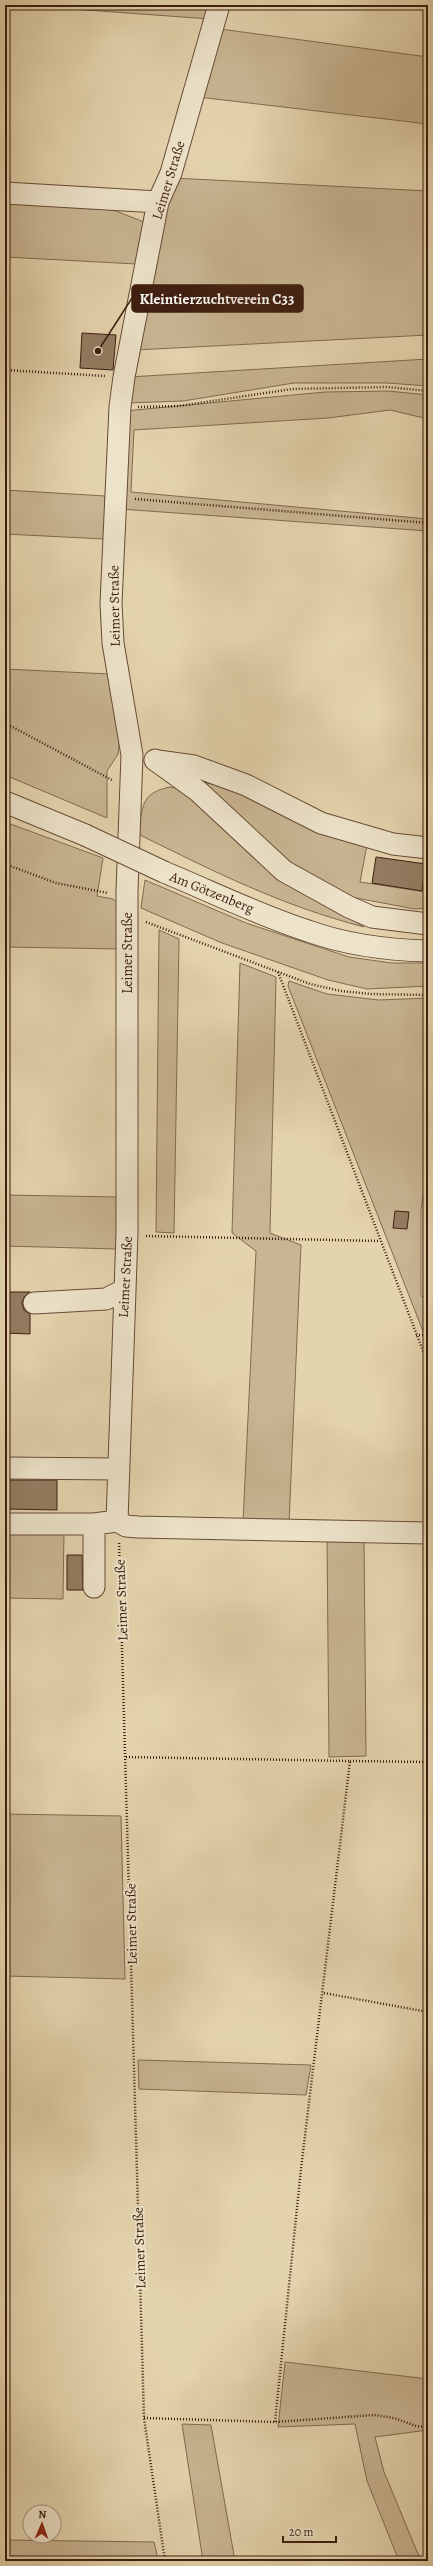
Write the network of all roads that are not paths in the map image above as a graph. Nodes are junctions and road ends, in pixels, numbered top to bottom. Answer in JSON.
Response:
{"nodes":[{"id":1,"x":220,"y":5,"type":"edge"},
{"id":2,"x":5,"y":193,"type":"edge"},
{"id":3,"x":158,"y":202,"type":"junction"},
{"id":4,"x":132,"y":755,"type":"junction"},
{"id":5,"x":155,"y":760,"type":"junction"},
{"id":6,"x":5,"y":802,"type":"edge"},
{"id":7,"x":428,"y":848,"type":"edge"},
{"id":8,"x":428,"y":924,"type":"edge"},
{"id":9,"x":428,"y":951,"type":"edge"},
{"id":10,"x":124,"y":1290,"type":"junction"},
{"id":11,"x":34,"y":1303,"type":"dead end"},
{"id":12,"x":5,"y":1468,"type":"edge"},
{"id":13,"x":119,"y":1469,"type":"junction"},
{"id":14,"x":117,"y":1521,"type":"junction"},
{"id":15,"x":5,"y":1524,"type":"edge"},
{"id":16,"x":94,"y":1524,"type":"junction"},
{"id":17,"x":428,"y":1533,"type":"edge"},
{"id":18,"x":94,"y":1587,"type":"dead end"}],
"edges":[{"from":1,"to":3,"type":"street","name":"Leimer Straße"},
{"from":2,"to":3,"type":"street"},
{"from":3,"to":4,"type":"street","name":"Leimer Straße"},
{"from":4,"to":5,"type":"street"},
{"from":4,"to":10,"type":"street","name":"Leimer Straße"},
{"from":5,"to":7,"type":"street"},
{"from":5,"to":8,"type":"street"},
{"from":6,"to":9,"type":"street","name":"Am Götzenberg","bridge":true},
{"from":10,"to":11,"type":"street"},
{"from":10,"to":13,"type":"street","name":"Leimer Straße"},
{"from":12,"to":13,"type":"street"},
{"from":13,"to":14,"type":"street","name":"Leimer Straße"},
{"from":14,"to":16,"type":"street"},
{"from":14,"to":17,"type":"street"},
{"from":15,"to":16,"type":"street"},
{"from":16,"to":18,"type":"street"}]}
